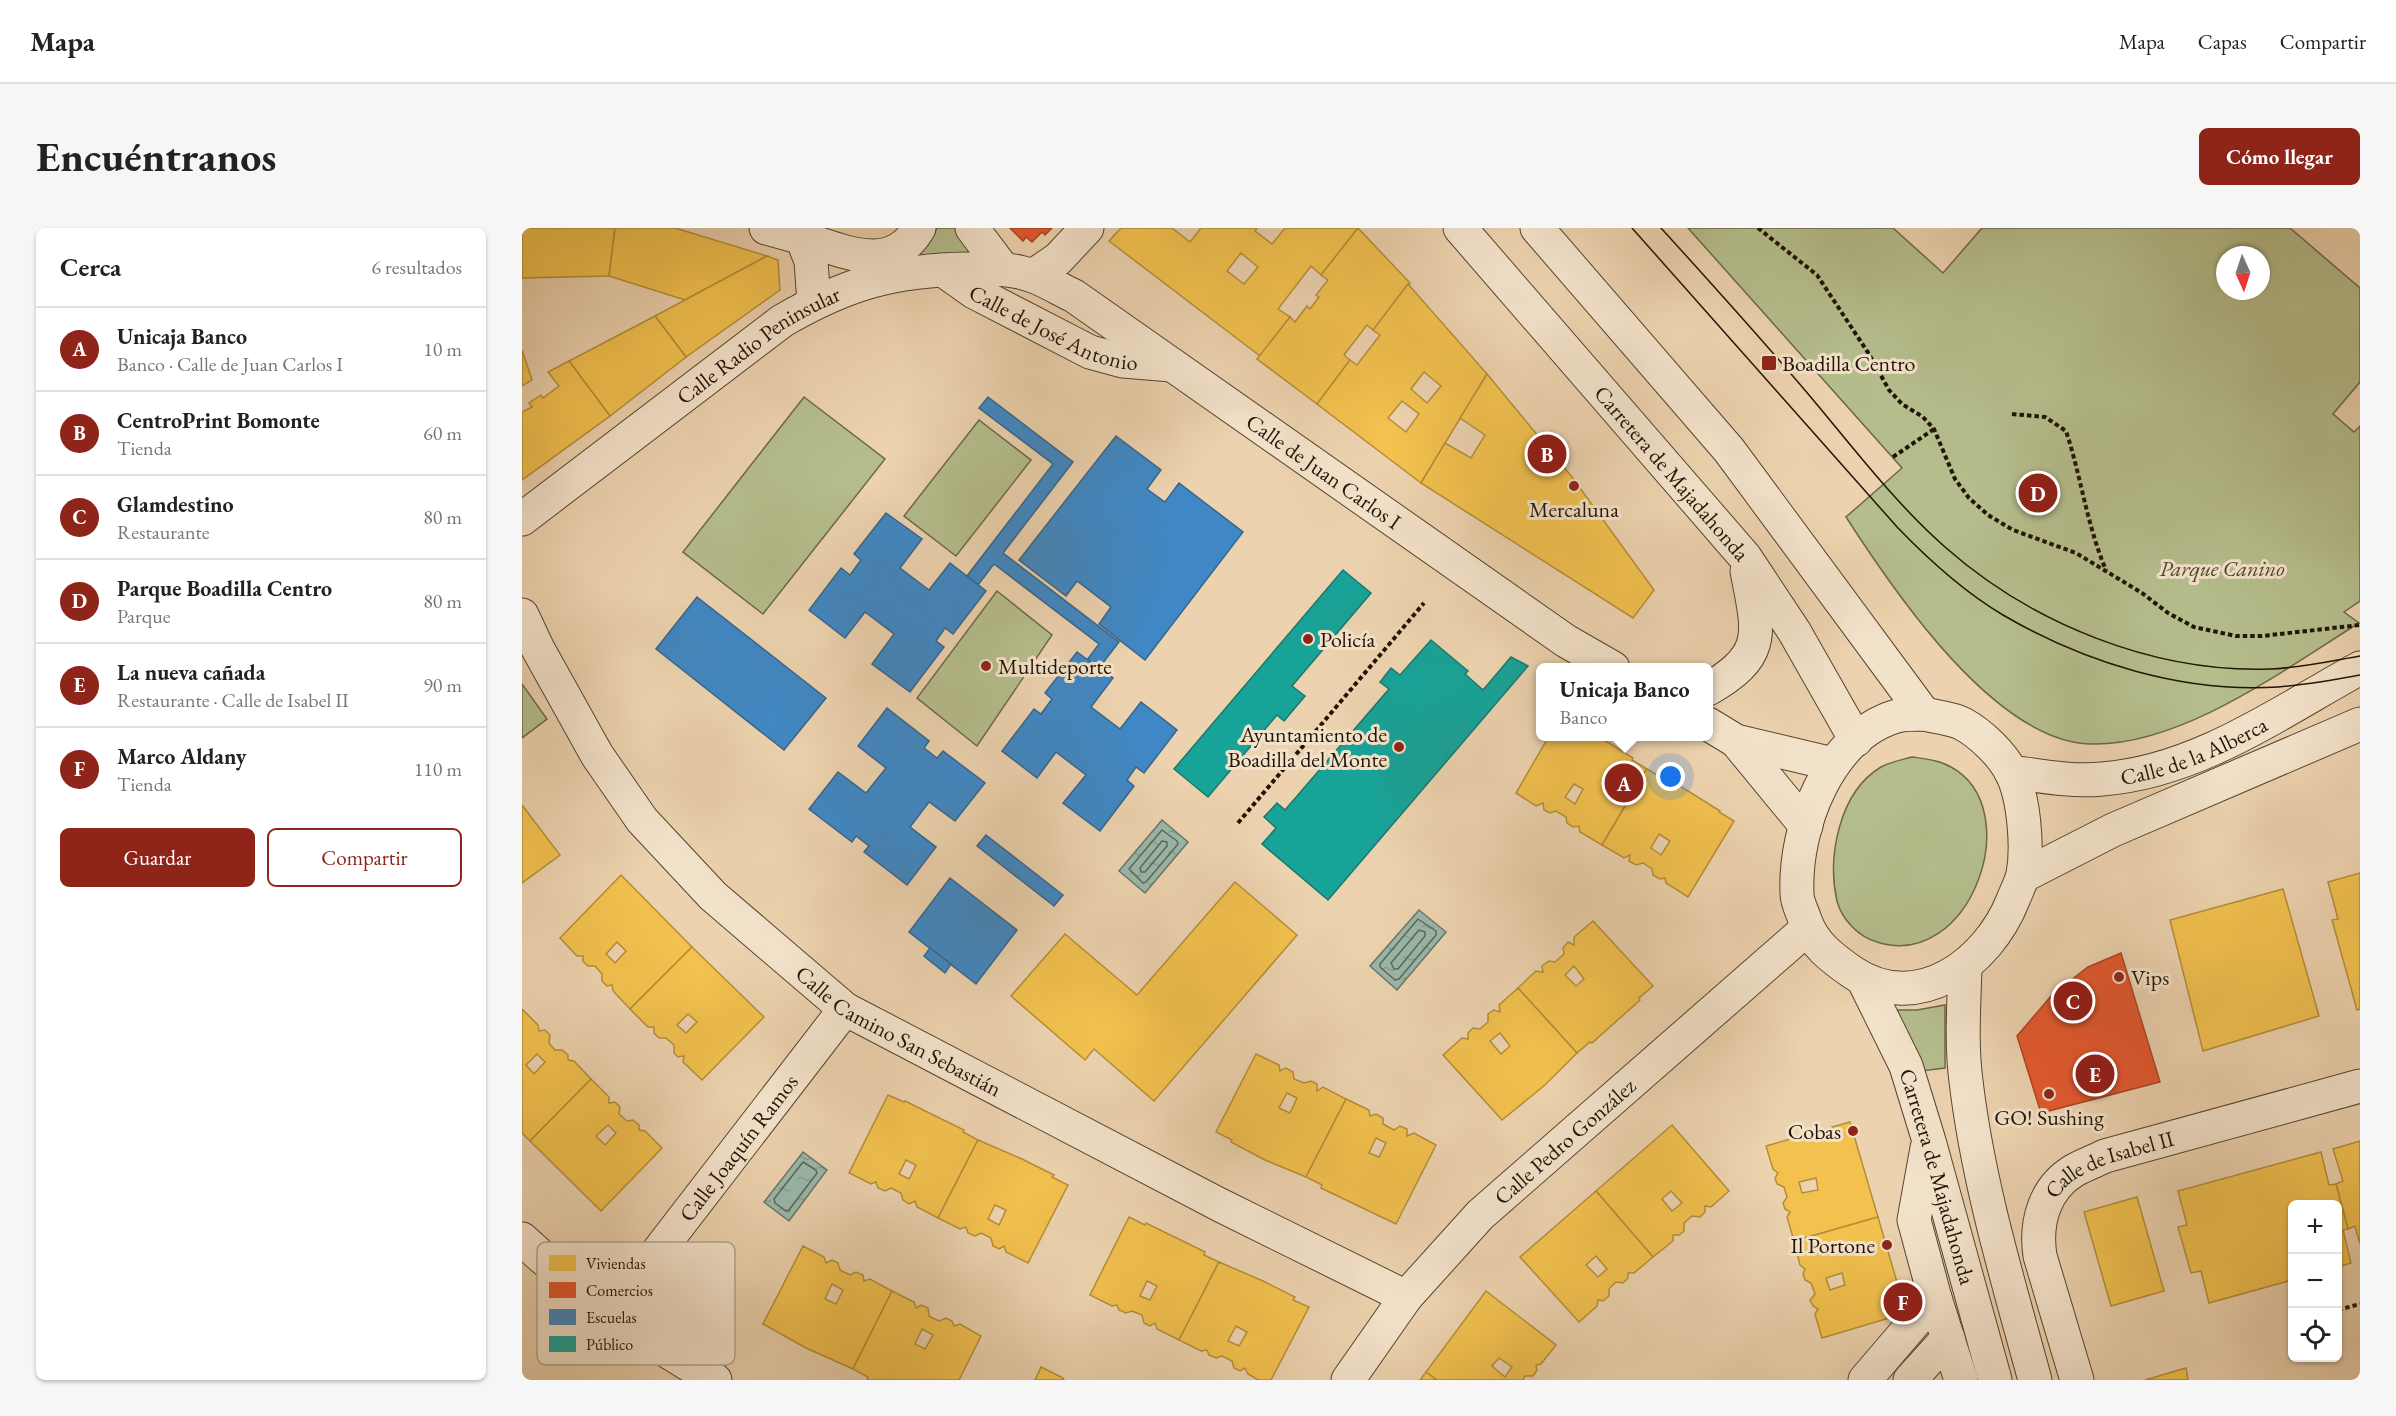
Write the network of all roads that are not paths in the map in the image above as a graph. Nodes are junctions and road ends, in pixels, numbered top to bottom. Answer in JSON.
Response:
{"nodes":[{"id":1,"x":766,"y":228,"type":"edge"},
{"id":2,"x":919,"y":228,"type":"edge"},
{"id":3,"x":972,"y":228,"type":"edge"},
{"id":4,"x":1087,"y":228,"type":"edge"},
{"id":5,"x":1460,"y":228,"type":"edge"},
{"id":6,"x":1550,"y":233,"type":"edge"},
{"id":7,"x":802,"y":238,"type":"junction"},
{"id":8,"x":943,"y":270,"type":"junction"},
{"id":9,"x":1018,"y":272,"type":"junction"},
{"id":10,"x":814,"y":303,"type":"junction"},
{"id":11,"x":1174,"y":365,"type":"junction"},
{"id":12,"x":522,"y":519,"type":"edge"},
{"id":13,"x":1744,"y":557,"type":"junction"},
{"id":14,"x":522,"y":615,"type":"edge"},
{"id":15,"x":530,"y":655,"type":"edge"},
{"id":16,"x":1605,"y":663,"type":"edge"},
{"id":17,"x":2360,"y":668,"type":"edge"},
{"id":18,"x":1713,"y":686,"type":"edge"},
{"id":19,"x":1924,"y":714,"type":"junction"},
{"id":20,"x":2360,"y":724,"type":"edge"},
{"id":21,"x":1713,"y":727,"type":"edge"},
{"id":22,"x":1856,"y":740,"type":"junction"},
{"id":23,"x":1737,"y":741,"type":"junction"},
{"id":24,"x":1833,"y":764,"type":"junction"},
{"id":25,"x":2011,"y":772,"type":"junction"},
{"id":26,"x":1806,"y":826,"type":"junction"},
{"id":27,"x":2023,"y":876,"type":"junction"},
{"id":28,"x":1808,"y":928,"type":"junction"},
{"id":29,"x":1965,"y":967,"type":"junction"},
{"id":30,"x":1863,"y":979,"type":"junction"},
{"id":31,"x":845,"y":1009,"type":"junction"},
{"id":32,"x":2360,"y":1086,"type":"edge"},
{"id":33,"x":1929,"y":1141,"type":"junction"},
{"id":34,"x":522,"y":1239,"type":"edge"},
{"id":35,"x":665,"y":1242,"type":"edge"},
{"id":36,"x":537,"y":1253,"type":"edge"},
{"id":37,"x":1406,"y":1297,"type":"junction"},
{"id":38,"x":1935,"y":1298,"type":"junction"},
{"id":39,"x":2019,"y":1323,"type":"junction"},
{"id":40,"x":1948,"y":1338,"type":"junction"},
{"id":41,"x":688,"y":1365,"type":"edge"},
{"id":42,"x":715,"y":1380,"type":"edge"},
{"id":43,"x":1348,"y":1380,"type":"edge"},
{"id":44,"x":1865,"y":1380,"type":"edge"},
{"id":45,"x":1910,"y":1380,"type":"edge"},
{"id":46,"x":1961,"y":1380,"type":"edge"},
{"id":47,"x":1995,"y":1380,"type":"edge"},
{"id":48,"x":2035,"y":1380,"type":"edge"},
{"id":49,"x":2072,"y":1380,"type":"edge"},
{"id":50,"x":2078,"y":1380,"type":"edge"}],
"edges":[{"from":1,"to":7,"type":"street"},
{"from":2,"to":7,"type":"street"},
{"from":3,"to":9,"type":"street","name":"Calle de Juan Carlos I"},
{"from":4,"to":9,"type":"street"},
{"from":5,"to":13,"type":"street","name":"Carretera de Majadahonda"},
{"from":6,"to":19,"type":"street"},
{"from":7,"to":10,"type":"street"},
{"from":8,"to":9,"type":"street","name":"Calle Radio Peninsular"},
{"from":8,"to":10,"type":"street","name":"Calle Radio Peninsular"},
{"from":8,"to":11,"type":"street","name":"Calle de José Antonio"},
{"from":9,"to":11,"type":"street","name":"Calle de Juan Carlos I"},
{"from":10,"to":12,"type":"street","name":"Calle Radio Peninsular"},
{"from":11,"to":16,"type":"street","name":"Calle de Juan Carlos I"},
{"from":13,"to":18,"type":"street"},
{"from":13,"to":22,"type":"street","name":"Carretera de Majadahonda"},
{"from":14,"to":15,"type":"street","name":"Calle Camino San Sebastián"},
{"from":15,"to":31,"type":"street","name":"Calle Camino San Sebastián"},
{"from":17,"to":25,"type":"street","name":"Calle de la Alberca"},
{"from":19,"to":22,"type":"street"},
{"from":19,"to":25,"type":"street"},
{"from":20,"to":27,"type":"street","name":"Calle de la Alberca"},
{"from":21,"to":23,"type":"street"},
{"from":22,"to":24,"type":"street"},
{"from":23,"to":24,"type":"street"},
{"from":23,"to":26,"type":"street"},
{"from":24,"to":26,"type":"street"},
{"from":25,"to":27,"type":"street"},
{"from":26,"to":28,"type":"street"},
{"from":27,"to":29,"type":"street"},
{"from":28,"to":30,"type":"street"},
{"from":28,"to":37,"type":"street","name":"Calle Pedro González"},
{"from":29,"to":30,"type":"street"},
{"from":29,"to":39,"type":"street","name":"Carretera de Majadahonda"},
{"from":30,"to":33,"type":"street","name":"Carretera de Majadahonda"},
{"from":31,"to":35,"type":"street","name":"Calle Joaquín Ramos"},
{"from":31,"to":37,"type":"street","name":"Calle Camino San Sebastián"},
{"from":32,"to":50,"type":"street","name":"Calle de Isabel II"},
{"from":33,"to":38,"type":"street"},
{"from":33,"to":47,"type":"street","name":"Carretera de Majadahonda"},
{"from":34,"to":36,"type":"street"},
{"from":37,"to":43,"type":"street","name":"Calle Pedro González"},
{"from":38,"to":40,"type":"street"},
{"from":38,"to":44,"type":"street"},
{"from":39,"to":48,"type":"street","name":"Carretera de Majadahonda"},
{"from":39,"to":49,"type":"street"},
{"from":40,"to":45,"type":"street"},
{"from":40,"to":46,"type":"street"},
{"from":41,"to":42,"type":"street"}]}
